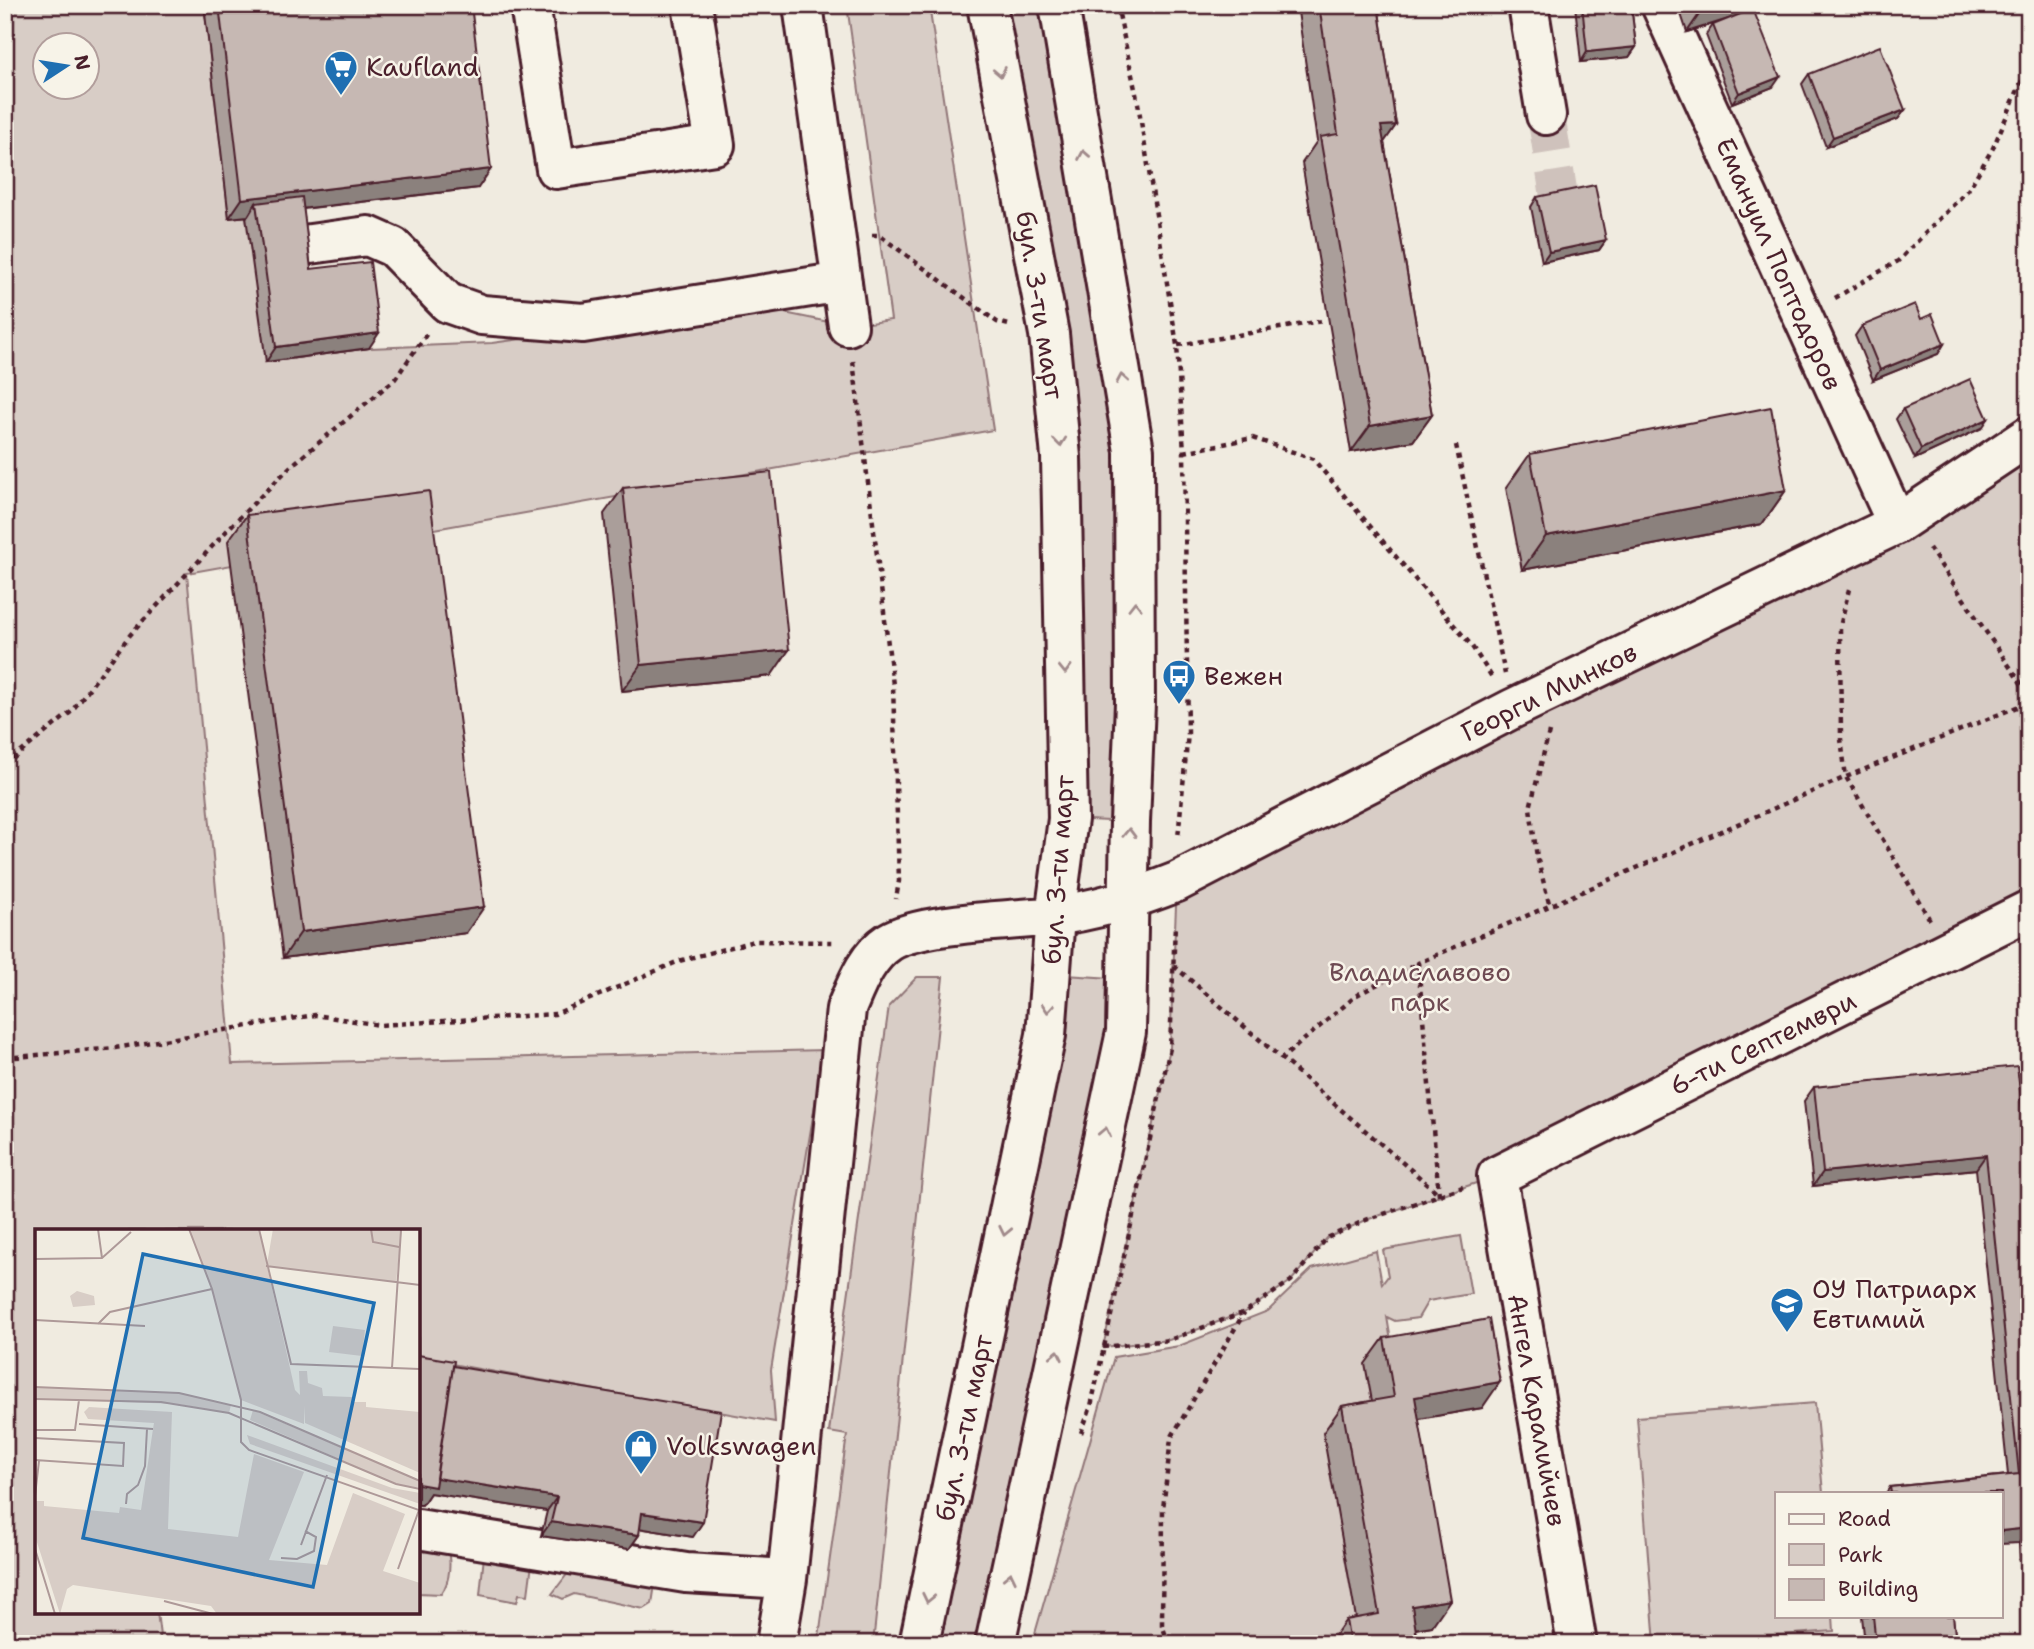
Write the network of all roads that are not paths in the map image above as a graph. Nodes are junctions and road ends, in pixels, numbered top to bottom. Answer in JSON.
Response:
{"nodes":[{"id":1,"x":530,"y":5,"type":"edge"},
{"id":2,"x":692,"y":5,"type":"edge"},
{"id":3,"x":803,"y":5,"type":"edge"},
{"id":4,"x":987,"y":5,"type":"edge"},
{"id":5,"x":1059,"y":5,"type":"edge"},
{"id":6,"x":1528,"y":5,"type":"edge"},
{"id":7,"x":1661,"y":5,"type":"edge"},
{"id":8,"x":1546,"y":115,"type":"tunnel mouth"},
{"id":9,"x":296,"y":246,"type":"edge"},
{"id":10,"x":842,"y":282,"type":"junction"},
{"id":11,"x":848,"y":326,"type":"road end"},
{"id":12,"x":2029,"y":436,"type":"edge"},
{"id":13,"x":1903,"y":520,"type":"junction"},
{"id":14,"x":1128,"y":901,"type":"junction"},
{"id":15,"x":2029,"y":910,"type":"edge"},
{"id":16,"x":1055,"y":916,"type":"junction"},
{"id":17,"x":1497,"y":1175,"type":"joint"},
{"id":18,"x":420,"y":1530,"type":"edge"},
{"id":19,"x":787,"y":1579,"type":"junction"},
{"id":20,"x":776,"y":1644,"type":"edge"},
{"id":21,"x":919,"y":1644,"type":"edge"},
{"id":22,"x":995,"y":1644,"type":"edge"},
{"id":23,"x":1577,"y":1644,"type":"edge"}],
"edges":[{"from":1,"to":2,"type":"street"},
{"from":3,"to":10,"type":"street"},
{"from":4,"to":16,"type":"street","name":"бул. 3-ти март","one_way":true},
{"from":14,"to":5,"type":"street","one_way":true},
{"from":6,"to":8,"type":"street"},
{"from":7,"to":13,"type":"street","name":"Емануил Поптодоров"},
{"from":9,"to":10,"type":"street"},
{"from":10,"to":11,"type":"street"},
{"from":12,"to":13,"type":"street","name":"Георги Минков"},
{"from":13,"to":14,"type":"street","name":"Георги Минков"},
{"from":14,"to":16,"type":"street","name":"Георги Минков"},
{"from":22,"to":14,"type":"street","one_way":true},
{"from":15,"to":17,"type":"street","name":"6-ти Септември"},
{"from":16,"to":19,"type":"street","name":"Георги Минков"},
{"from":16,"to":21,"type":"street","name":"бул. 3-ти март","one_way":true},
{"from":17,"to":23,"type":"street","name":"Ангел Каралийчев"},
{"from":18,"to":19,"type":"street"},
{"from":19,"to":20,"type":"street"}]}
